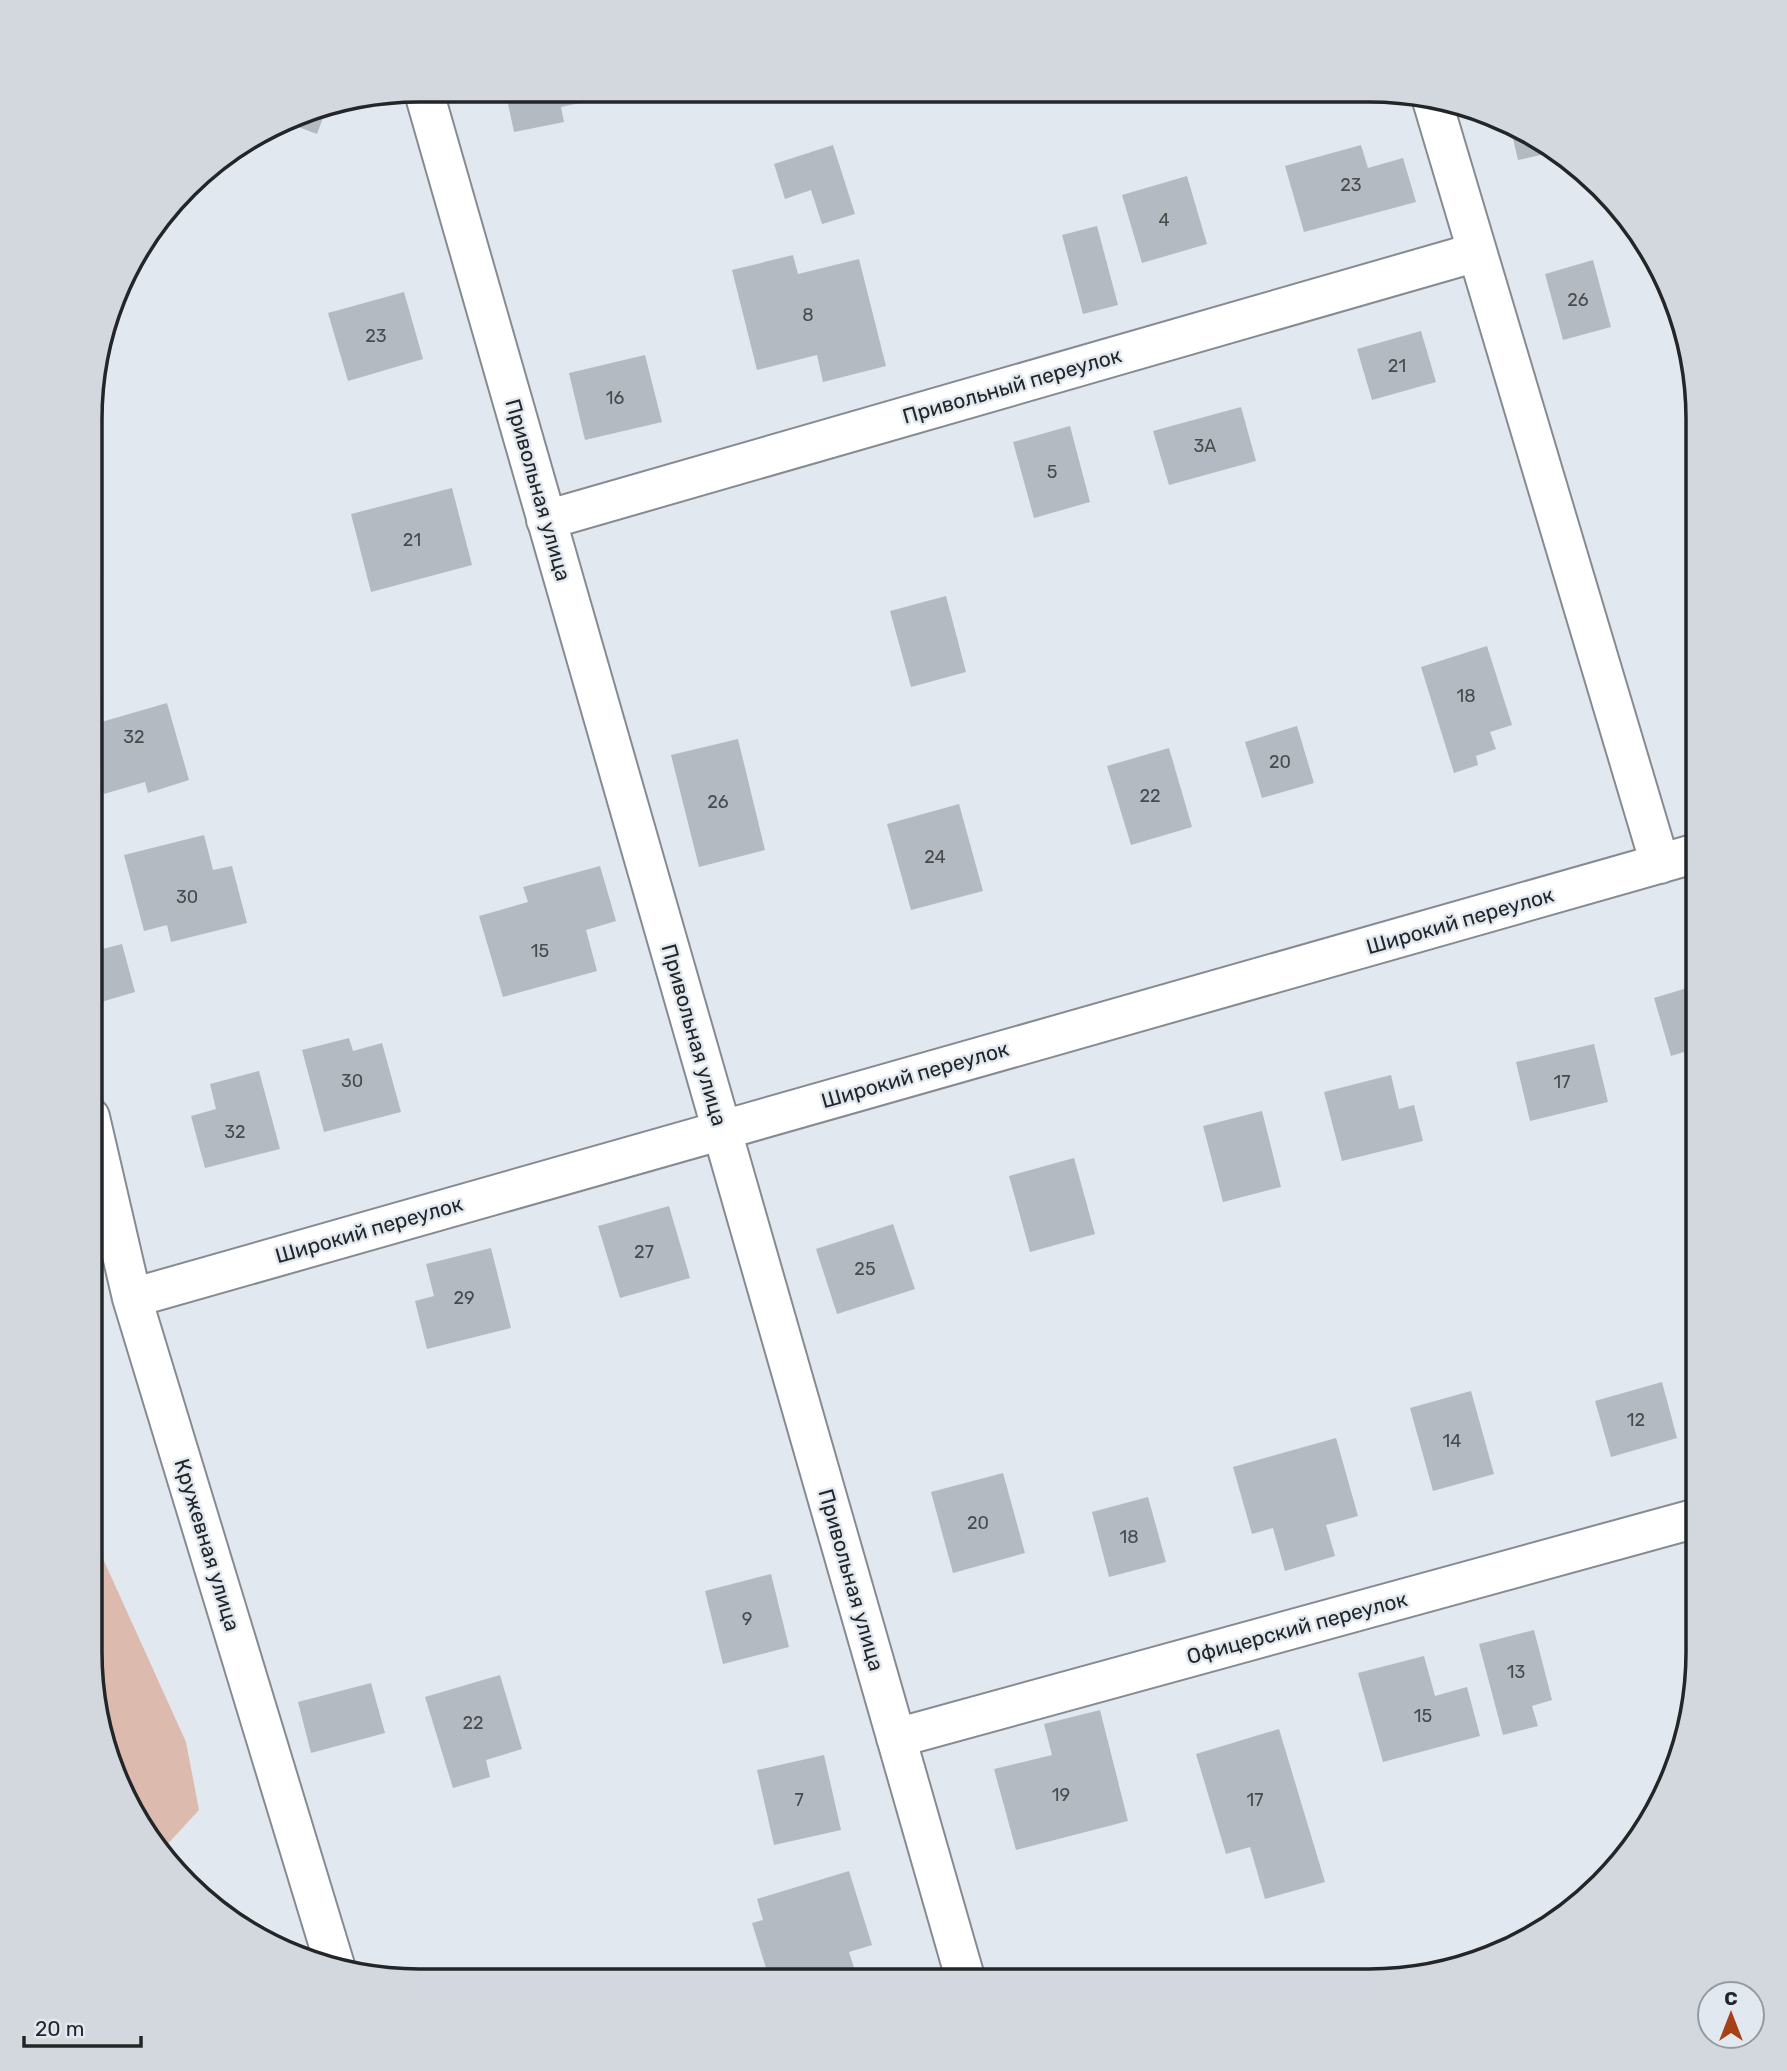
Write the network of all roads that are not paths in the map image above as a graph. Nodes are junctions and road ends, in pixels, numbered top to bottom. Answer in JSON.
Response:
{"nodes":[{"id":1,"x":427,"y":102,"type":"edge"},
{"id":2,"x":1435,"y":109,"type":"edge"},
{"id":3,"x":1477,"y":252,"type":"junction"},
{"id":4,"x":546,"y":520,"type":"junction"},
{"id":5,"x":1686,"y":856,"type":"edge"},
{"id":6,"x":1660,"y":864,"type":"junction"},
{"id":7,"x":722,"y":1130,"type":"junction"},
{"id":8,"x":102,"y":1169,"type":"edge"},
{"id":9,"x":132,"y":1298,"type":"junction"},
{"id":10,"x":1686,"y":1521,"type":"edge"},
{"id":11,"x":896,"y":1738,"type":"junction"},
{"id":12,"x":333,"y":1958,"type":"edge"},
{"id":13,"x":963,"y":1969,"type":"edge"}],
"edges":[{"from":1,"to":4,"type":"street","name":"Привольная улица"},
{"from":2,"to":3,"type":"street"},
{"from":3,"to":4,"type":"street","name":"Привольный переулок"},
{"from":3,"to":6,"type":"street"},
{"from":4,"to":7,"type":"street","name":"Привольная улица"},
{"from":5,"to":6,"type":"street","name":"Широкий переулок"},
{"from":6,"to":7,"type":"street","name":"Широкий переулок"},
{"from":7,"to":9,"type":"street","name":"Широкий переулок"},
{"from":7,"to":11,"type":"street","name":"Привольная улица"},
{"from":8,"to":9,"type":"street","name":"Кружевная улица"},
{"from":9,"to":12,"type":"street","name":"Кружевная улица"},
{"from":10,"to":11,"type":"street","name":"Офицерский переулок"},
{"from":11,"to":13,"type":"street","name":"Привольная улица"}]}
